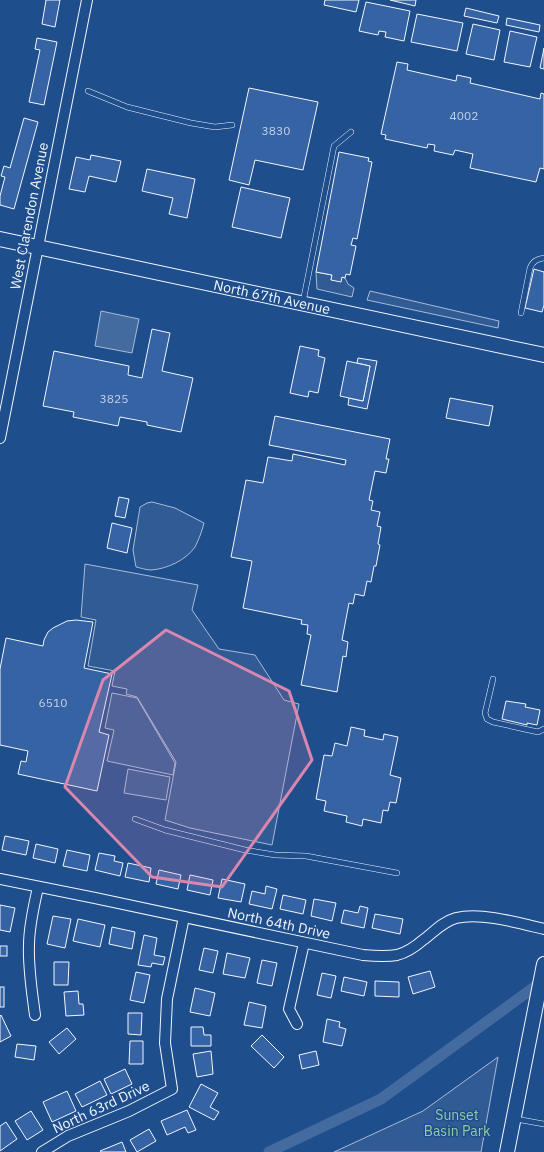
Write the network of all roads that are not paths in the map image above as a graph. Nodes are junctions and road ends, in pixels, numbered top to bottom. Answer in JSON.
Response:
{"nodes":[{"id":1,"x":87,"y":0,"type":"edge"},
{"id":2,"x":88,"y":91,"type":"dead end"},
{"id":3,"x":232,"y":125,"type":"dead end"},
{"id":4,"x":351,"y":132,"type":"dead end"},
{"id":5,"x":0,"y":239,"type":"edge"},
{"id":6,"x":37,"y":247,"type":"junction"},
{"id":7,"x":544,"y":258,"type":"edge"},
{"id":8,"x":303,"y":303,"type":"junction"},
{"id":9,"x":521,"y":313,"type":"dead end"},
{"id":10,"x":544,"y":356,"type":"edge"},
{"id":11,"x":0,"y":438,"type":"edge"},
{"id":12,"x":493,"y":679,"type":"dead end"},
{"id":13,"x":544,"y":729,"type":"edge"},
{"id":14,"x":135,"y":819,"type":"dead end"},
{"id":15,"x":397,"y":873,"type":"dead end"},
{"id":16,"x":0,"y":879,"type":"edge"},
{"id":17,"x":38,"y":887,"type":"junction"},
{"id":18,"x":184,"y":917,"type":"junction"},
{"id":19,"x":544,"y":929,"type":"edge"},
{"id":20,"x":304,"y":943,"type":"junction"},
{"id":21,"x":544,"y":964,"type":"edge"},
{"id":22,"x":35,"y":1015,"type":"dead end"},
{"id":23,"x":297,"y":1024,"type":"dead end"},
{"id":24,"x":514,"y":1118,"type":"junction"},
{"id":25,"x":544,"y":1124,"type":"edge"},
{"id":26,"x":42,"y":1152,"type":"edge"},
{"id":27,"x":507,"y":1152,"type":"edge"}],
"edges":[{"from":1,"to":6,"type":"street","name":"West Clarendon Avenue"},
{"from":2,"to":3,"type":"lane"},
{"from":4,"to":8,"type":"lane"},
{"from":5,"to":6,"type":"main road","name":"North 67th Avenue"},
{"from":6,"to":8,"type":"main road","name":"North 67th Avenue"},
{"from":6,"to":11,"type":"street","name":"West Clarendon Avenue"},
{"from":7,"to":9,"type":"lane"},
{"from":8,"to":10,"type":"main road","name":"North 67th Avenue"},
{"from":12,"to":13,"type":"lane"},
{"from":14,"to":15,"type":"lane"},
{"from":16,"to":17,"type":"street","name":"North 64th Drive"},
{"from":17,"to":18,"type":"street","name":"North 64th Drive"},
{"from":17,"to":22,"type":"street"},
{"from":18,"to":20,"type":"street","name":"North 64th Drive"},
{"from":18,"to":26,"type":"street","name":"North 63rd Drive"},
{"from":19,"to":20,"type":"street","name":"North 64th Drive"},
{"from":20,"to":23,"type":"street"},
{"from":21,"to":24,"type":"main road"},
{"from":24,"to":25,"type":"lane"},
{"from":24,"to":27,"type":"main road"}]}
